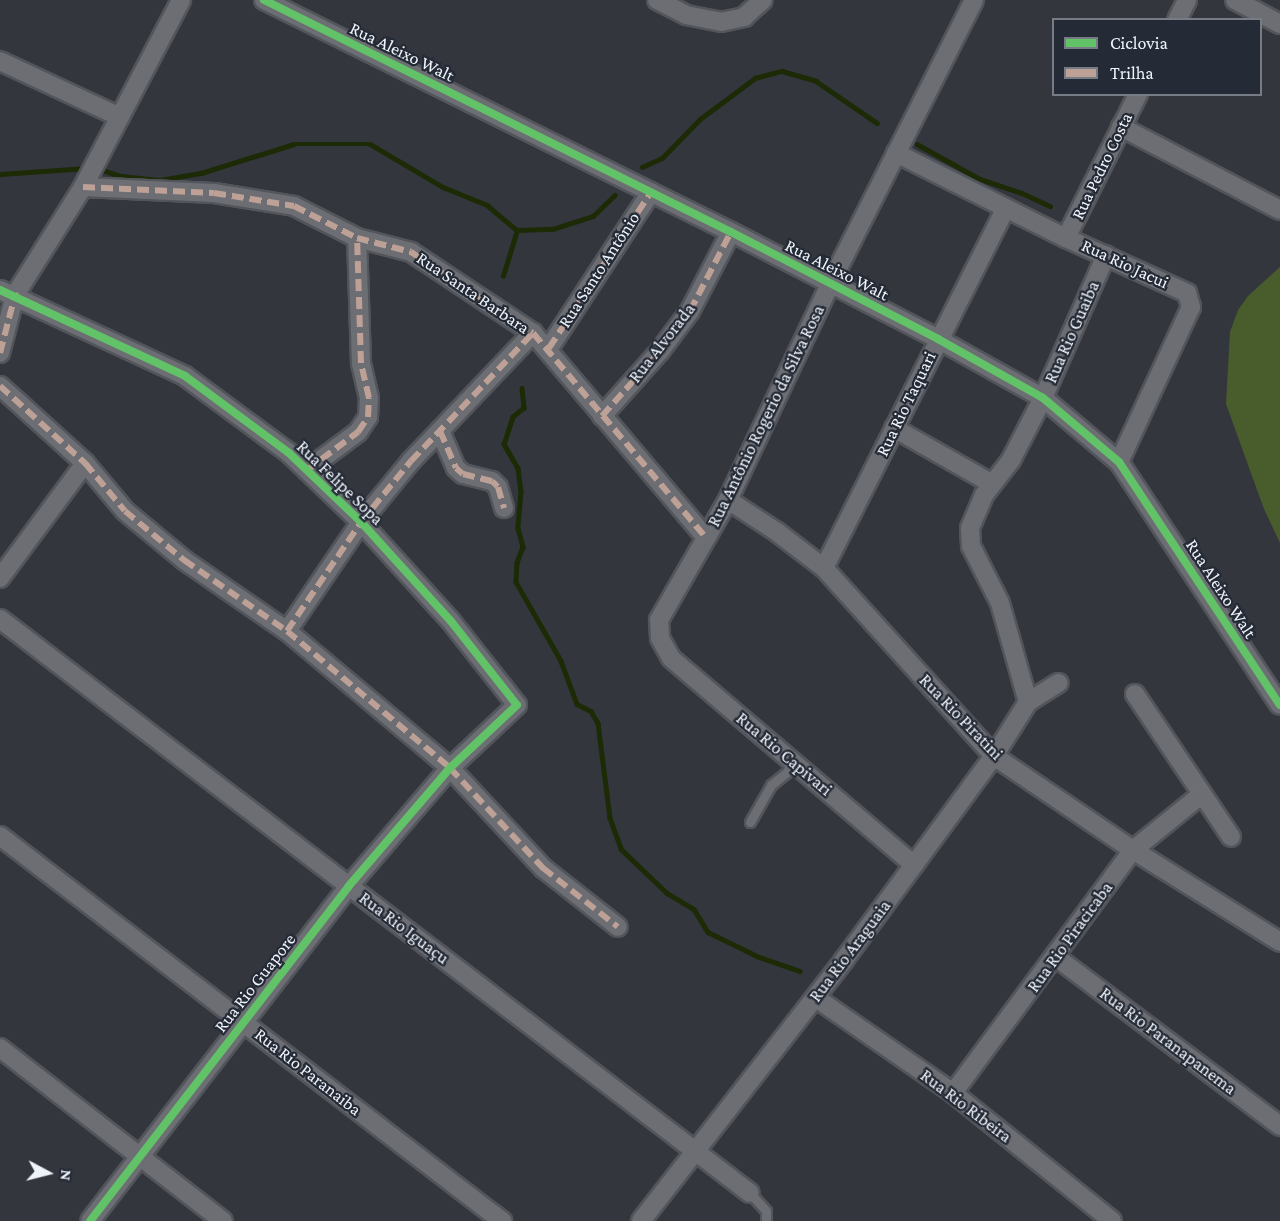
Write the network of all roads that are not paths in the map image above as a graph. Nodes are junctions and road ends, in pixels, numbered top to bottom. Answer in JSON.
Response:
{"nodes":[{"id":1,"x":181,"y":0,"type":"edge"},
{"id":2,"x":264,"y":0,"type":"edge"},
{"id":3,"x":657,"y":0,"type":"edge"},
{"id":4,"x":763,"y":0,"type":"edge"},
{"id":5,"x":974,"y":0,"type":"edge"},
{"id":6,"x":1187,"y":0,"type":"edge"},
{"id":7,"x":1235,"y":0,"type":"edge"},
{"id":8,"x":1178,"y":18,"type":"edge"},
{"id":9,"x":1280,"y":24,"type":"edge"},
{"id":10,"x":0,"y":61,"type":"edge"},
{"id":11,"x":1137,"y":96,"type":"edge"},
{"id":12,"x":120,"y":117,"type":"junction"},
{"id":13,"x":1121,"y":127,"type":"junction"},
{"id":14,"x":896,"y":153,"type":"junction"},
{"id":15,"x":83,"y":187,"type":"junction"},
{"id":16,"x":651,"y":192,"type":"junction"},
{"id":17,"x":1006,"y":208,"type":"junction"},
{"id":18,"x":1280,"y":210,"type":"edge"},
{"id":19,"x":731,"y":232,"type":"junction"},
{"id":20,"x":357,"y":238,"type":"junction"},
{"id":21,"x":1066,"y":238,"type":"junction"},
{"id":22,"x":1106,"y":255,"type":"junction"},
{"id":23,"x":830,"y":284,"type":"junction"},
{"id":24,"x":7,"y":293,"type":"edge"},
{"id":25,"x":533,"y":333,"type":"junction"},
{"id":26,"x":938,"y":339,"type":"junction"},
{"id":27,"x":549,"y":348,"type":"junction"},
{"id":28,"x":0,"y":353,"type":"edge"},
{"id":29,"x":0,"y":386,"type":"edge"},
{"id":30,"x":1043,"y":398,"type":"junction"},
{"id":31,"x":602,"y":416,"type":"junction"},
{"id":32,"x":894,"y":428,"type":"junction"},
{"id":33,"x":440,"y":430,"type":"junction"},
{"id":34,"x":1119,"y":462,"type":"junction"},
{"id":35,"x":85,"y":463,"type":"junction"},
{"id":36,"x":307,"y":470,"type":"junction"},
{"id":37,"x":991,"y":483,"type":"junction"},
{"id":38,"x":728,"y":500,"type":"junction"},
{"id":39,"x":504,"y":507,"type":"dead end"},
{"id":40,"x":361,"y":522,"type":"junction"},
{"id":41,"x":706,"y":538,"type":"junction"},
{"id":42,"x":824,"y":568,"type":"junction"},
{"id":43,"x":0,"y":578,"type":"edge"},
{"id":44,"x":0,"y":619,"type":"edge"},
{"id":45,"x":287,"y":631,"type":"junction"},
{"id":46,"x":660,"y":638,"type":"joint"},
{"id":47,"x":1059,"y":682,"type":"dead end"},
{"id":48,"x":1135,"y":694,"type":"dead end"},
{"id":49,"x":1028,"y":702,"type":"junction"},
{"id":50,"x":518,"y":705,"type":"joint"},
{"id":51,"x":1280,"y":705,"type":"edge"},
{"id":52,"x":994,"y":756,"type":"junction"},
{"id":53,"x":792,"y":762,"type":"junction"},
{"id":54,"x":450,"y":768,"type":"junction"},
{"id":55,"x":1202,"y":794,"type":"junction"},
{"id":56,"x":750,"y":822,"type":"dead end"},
{"id":57,"x":0,"y":836,"type":"edge"},
{"id":58,"x":1231,"y":837,"type":"dead end"},
{"id":59,"x":1134,"y":849,"type":"junction"},
{"id":60,"x":914,"y":865,"type":"junction"},
{"id":61,"x":349,"y":886,"type":"junction"},
{"id":62,"x":618,"y":927,"type":"dead end"},
{"id":63,"x":1280,"y":942,"type":"edge"},
{"id":64,"x":1056,"y":957,"type":"junction"},
{"id":65,"x":816,"y":998,"type":"junction"},
{"id":66,"x":244,"y":1023,"type":"junction"},
{"id":67,"x":0,"y":1048,"type":"edge"},
{"id":68,"x":953,"y":1094,"type":"junction"},
{"id":69,"x":1280,"y":1126,"type":"edge"},
{"id":70,"x":696,"y":1151,"type":"junction"},
{"id":71,"x":141,"y":1157,"type":"junction"},
{"id":72,"x":750,"y":1193,"type":"joint"},
{"id":73,"x":90,"y":1221,"type":"edge"},
{"id":74,"x":223,"y":1221,"type":"edge"},
{"id":75,"x":502,"y":1221,"type":"edge"},
{"id":76,"x":641,"y":1221,"type":"edge"},
{"id":77,"x":766,"y":1221,"type":"edge"},
{"id":78,"x":1112,"y":1221,"type":"edge"}],
"edges":[{"from":1,"to":12,"type":"street"},
{"from":2,"to":16,"type":"street","name":"Rua Aleixo Walt"},
{"from":3,"to":4,"type":"street"},
{"from":5,"to":14,"type":"street","name":"Rua Antônio Rogerio da Silva Rosa"},
{"from":6,"to":8,"type":"street"},
{"from":7,"to":9,"type":"street"},
{"from":10,"to":12,"type":"street"},
{"from":11,"to":13,"type":"street","name":"Rua Pedro Costa"},
{"from":12,"to":15,"type":"street"},
{"from":13,"to":18,"type":"street"},
{"from":13,"to":21,"type":"street","name":"Rua Pedro Costa"},
{"from":14,"to":17,"type":"street","name":"Rua Rio Jacui"},
{"from":14,"to":23,"type":"street","name":"Rua Antônio Rogerio da Silva Rosa"},
{"from":15,"to":20,"type":"street","name":"Rua Santa Barbara"},
{"from":15,"to":24,"type":"street"},
{"from":16,"to":19,"type":"street","name":"Rua Aleixo Walt"},
{"from":16,"to":27,"type":"street","name":"Rua Santo Antônio"},
{"from":17,"to":21,"type":"street","name":"Rua Rio Jacui"},
{"from":17,"to":26,"type":"street","name":"Rua Rio Taquari"},
{"from":19,"to":23,"type":"street","name":"Rua Aleixo Walt"},
{"from":19,"to":31,"type":"street","name":"Rua Alvorada"},
{"from":20,"to":25,"type":"street","name":"Rua Santa Barbara"},
{"from":20,"to":36,"type":"street"},
{"from":21,"to":22,"type":"street","name":"Rua Rio Jacui"},
{"from":22,"to":30,"type":"street","name":"Rua Rio Guaiba"},
{"from":22,"to":34,"type":"street","name":"Rua Rio Jacui"},
{"from":23,"to":26,"type":"street","name":"Rua Aleixo Walt"},
{"from":23,"to":38,"type":"street","name":"Rua Antônio Rogerio da Silva Rosa"},
{"from":24,"to":28,"type":"street"},
{"from":24,"to":36,"type":"street","name":"Rua Felipe Sopa"},
{"from":25,"to":27,"type":"street","name":"Rua Santa Barbara"},
{"from":25,"to":33,"type":"street"},
{"from":26,"to":30,"type":"street","name":"Rua Aleixo Walt"},
{"from":26,"to":32,"type":"street","name":"Rua Rio Taquari"},
{"from":27,"to":31,"type":"street","name":"Rua Santa Barbara"},
{"from":29,"to":35,"type":"street"},
{"from":30,"to":34,"type":"street","name":"Rua Aleixo Walt"},
{"from":30,"to":37,"type":"street","name":"Rua Rio Guaiba"},
{"from":31,"to":41,"type":"street","name":"Rua Santa Barbara"},
{"from":32,"to":37,"type":"street"},
{"from":32,"to":42,"type":"street","name":"Rua Rio Taquari"},
{"from":33,"to":39,"type":"street"},
{"from":33,"to":40,"type":"street"},
{"from":34,"to":51,"type":"street","name":"Rua Aleixo Walt"},
{"from":35,"to":43,"type":"street"},
{"from":35,"to":45,"type":"street"},
{"from":36,"to":40,"type":"street","name":"Rua Felipe Sopa"},
{"from":37,"to":49,"type":"street","name":"Rua Rio Guaiba"},
{"from":38,"to":41,"type":"street","name":"Rua Antônio Rogerio da Silva Rosa"},
{"from":38,"to":42,"type":"street","name":"Rua Rio Piratini"},
{"from":40,"to":45,"type":"street"},
{"from":40,"to":50,"type":"street","name":"Rua Felipe Sopa"},
{"from":41,"to":46,"type":"street","name":"Rua Antônio Rogerio da Silva Rosa"},
{"from":42,"to":52,"type":"street","name":"Rua Rio Piratini"},
{"from":44,"to":61,"type":"street","name":"Rua Rio Iguaçu"},
{"from":45,"to":54,"type":"street"},
{"from":46,"to":53,"type":"street","name":"Rua Rio Capivari"},
{"from":47,"to":49,"type":"street","name":"Rua Rio Araguaia"},
{"from":48,"to":55,"type":"street"},
{"from":49,"to":52,"type":"street","name":"Rua Rio Araguaia"},
{"from":50,"to":54,"type":"street","name":"Rua Rio Guapore"},
{"from":52,"to":59,"type":"street","name":"Rua Rio Piratini"},
{"from":52,"to":60,"type":"street","name":"Rua Rio Araguaia"},
{"from":53,"to":56,"type":"lane"},
{"from":53,"to":60,"type":"street","name":"Rua Rio Capivari"},
{"from":54,"to":61,"type":"street","name":"Rua Rio Guapore"},
{"from":54,"to":62,"type":"street"},
{"from":55,"to":58,"type":"street"},
{"from":55,"to":59,"type":"street","name":"Rua Rio Piracicaba"},
{"from":57,"to":66,"type":"street","name":"Rua Rio Paranaiba"},
{"from":59,"to":63,"type":"street","name":"Rua Rio Piratini"},
{"from":59,"to":64,"type":"street","name":"Rua Rio Piracicaba"},
{"from":60,"to":65,"type":"street","name":"Rua Rio Araguaia"},
{"from":61,"to":66,"type":"street","name":"Rua Rio Guapore"},
{"from":61,"to":70,"type":"street","name":"Rua Rio Iguaçu"},
{"from":64,"to":68,"type":"street","name":"Rua Rio Piracicaba"},
{"from":64,"to":69,"type":"street","name":"Rua Rio Paranapanema"},
{"from":65,"to":68,"type":"street","name":"Rua Rio Ribeira"},
{"from":65,"to":70,"type":"street","name":"Rua Rio Araguaia"},
{"from":66,"to":71,"type":"street","name":"Rua Rio Guapore"},
{"from":66,"to":75,"type":"street","name":"Rua Rio Paranaiba"},
{"from":67,"to":71,"type":"street"},
{"from":68,"to":78,"type":"street","name":"Rua Rio Ribeira"},
{"from":70,"to":72,"type":"street","name":"Rua Rio Iguaçu"},
{"from":70,"to":76,"type":"street","name":"Rua Rio Araguaia"},
{"from":71,"to":73,"type":"street","name":"Rua Rio Guapore"},
{"from":71,"to":74,"type":"street"},
{"from":72,"to":77,"type":"lane"}]}
